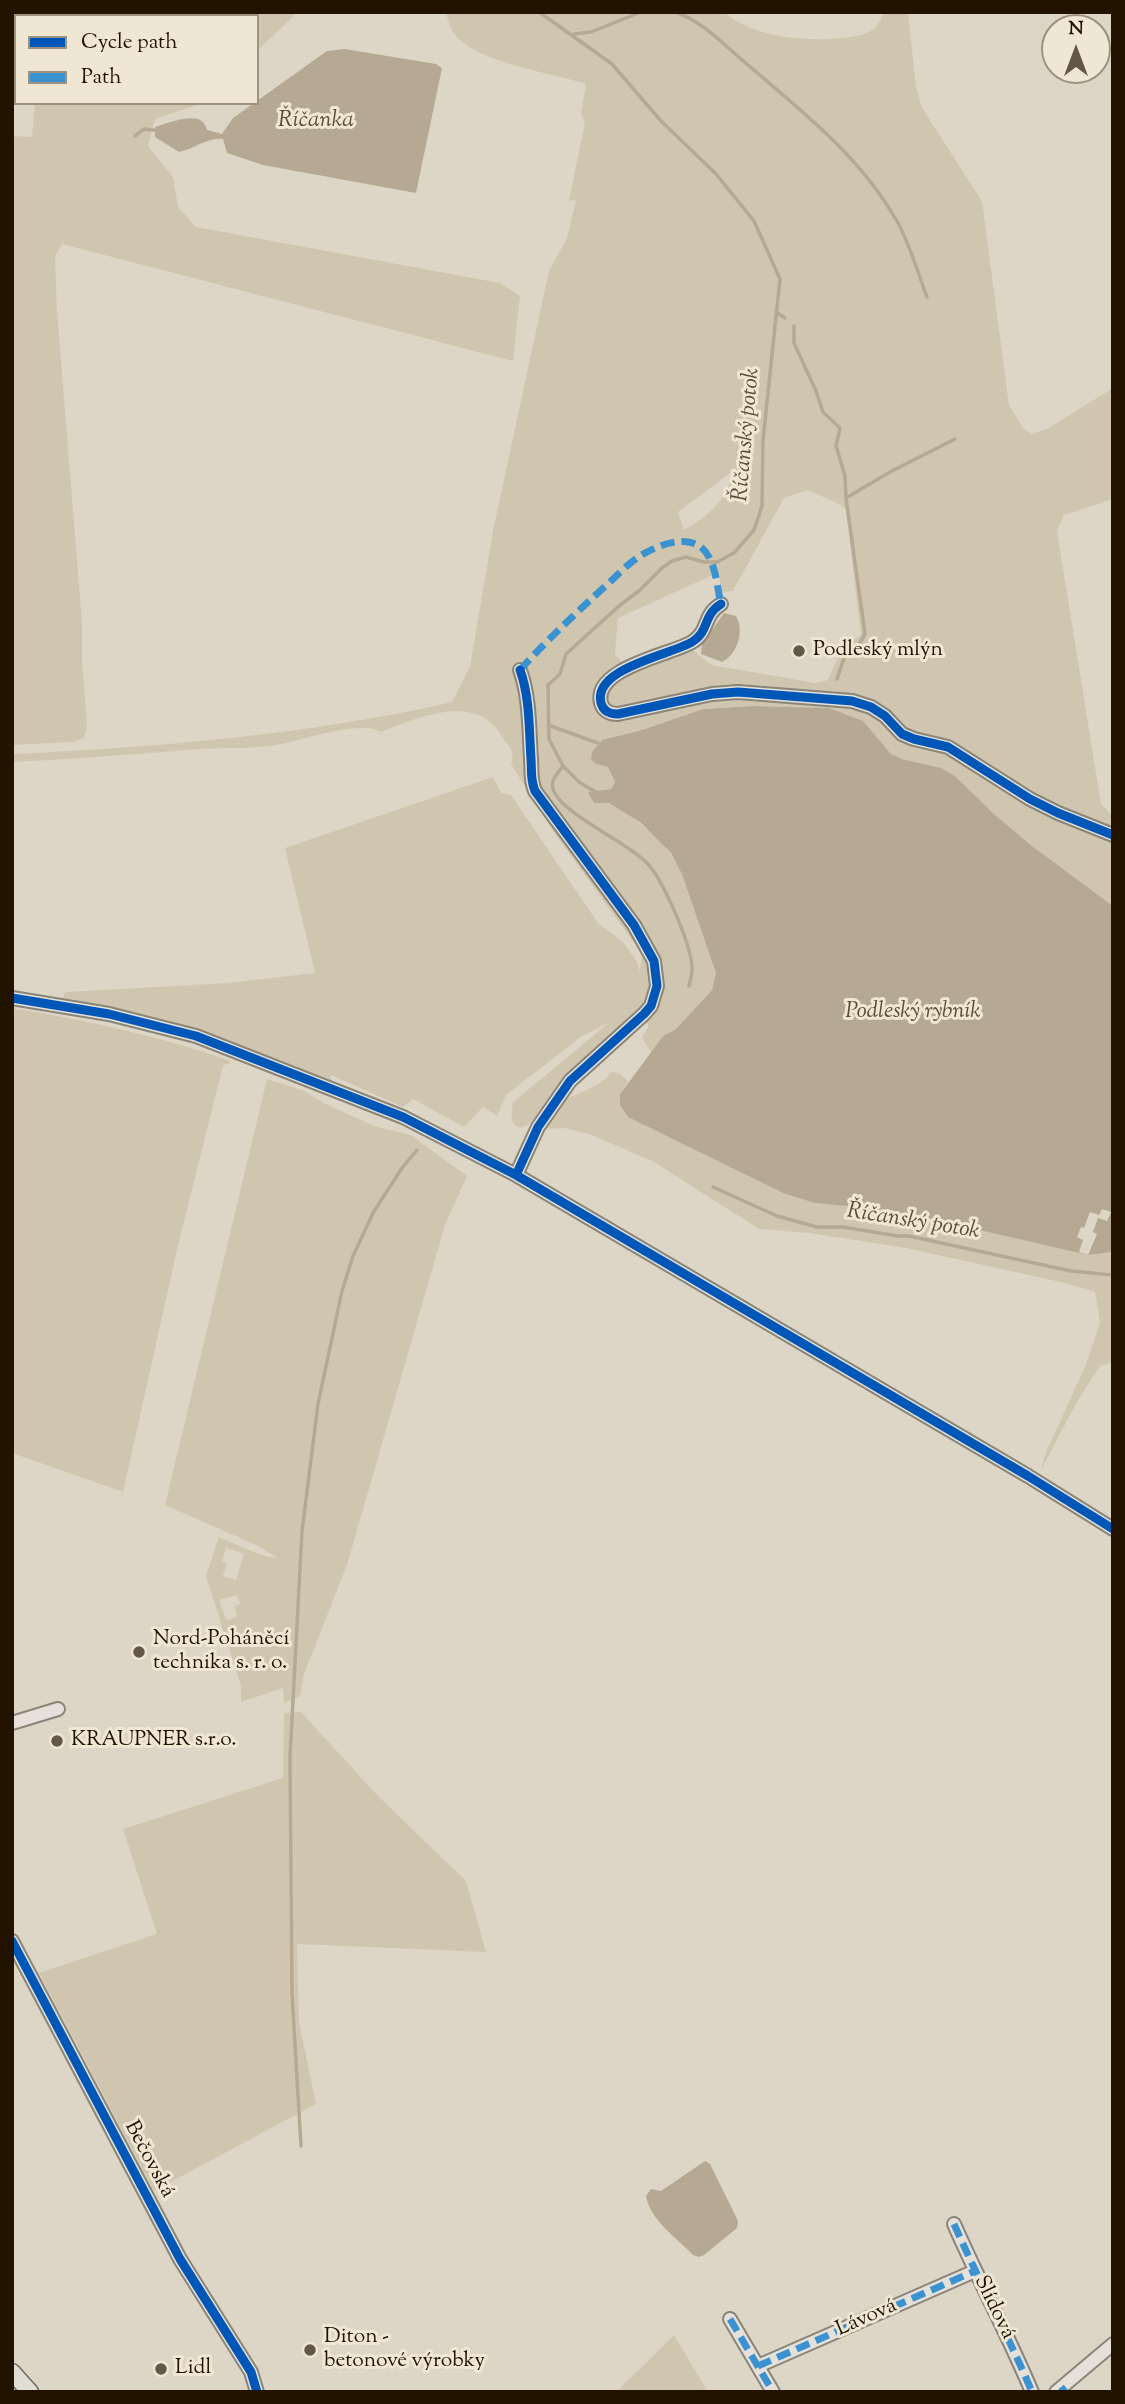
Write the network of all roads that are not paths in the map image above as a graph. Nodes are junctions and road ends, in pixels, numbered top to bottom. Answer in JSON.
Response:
{"nodes":[{"id":1,"x":720,"y":604,"type":"dead end"},
{"id":2,"x":520,"y":670,"type":"dead end"},
{"id":3,"x":1113,"y":835,"type":"edge"},
{"id":4,"x":12,"y":998,"type":"edge"},
{"id":5,"x":516,"y":1175,"type":"junction"},
{"id":6,"x":1113,"y":1529,"type":"edge"},
{"id":7,"x":58,"y":1709,"type":"dead end"},
{"id":8,"x":12,"y":1723,"type":"edge"},
{"id":9,"x":12,"y":1941,"type":"edge"},
{"id":10,"x":954,"y":2224,"type":"dead end"},
{"id":11,"x":975,"y":2271,"type":"junction"},
{"id":12,"x":730,"y":2319,"type":"dead end"},
{"id":13,"x":1113,"y":2344,"type":"edge"},
{"id":14,"x":758,"y":2366,"type":"junction"},
{"id":15,"x":12,"y":2372,"type":"edge"},
{"id":16,"x":1061,"y":2390,"type":"edge"},
{"id":17,"x":30,"y":2392,"type":"edge"},
{"id":18,"x":257,"y":2392,"type":"edge"},
{"id":19,"x":773,"y":2392,"type":"edge"},
{"id":20,"x":1032,"y":2392,"type":"edge"}],
"edges":[{"from":1,"to":3,"type":"street"},
{"from":2,"to":5,"type":"street"},
{"from":4,"to":5,"type":"street"},
{"from":5,"to":6,"type":"street"},
{"from":7,"to":8,"type":"street"},
{"from":9,"to":18,"type":"street","name":"Bečovská"},
{"from":10,"to":11,"type":"street","name":"Slídová"},
{"from":11,"to":14,"type":"street","name":"Lávová"},
{"from":11,"to":20,"type":"street","name":"Slídová"},
{"from":12,"to":14,"type":"street"},
{"from":13,"to":16,"type":"street"},
{"from":14,"to":19,"type":"street"},
{"from":15,"to":17,"type":"main road"}]}
